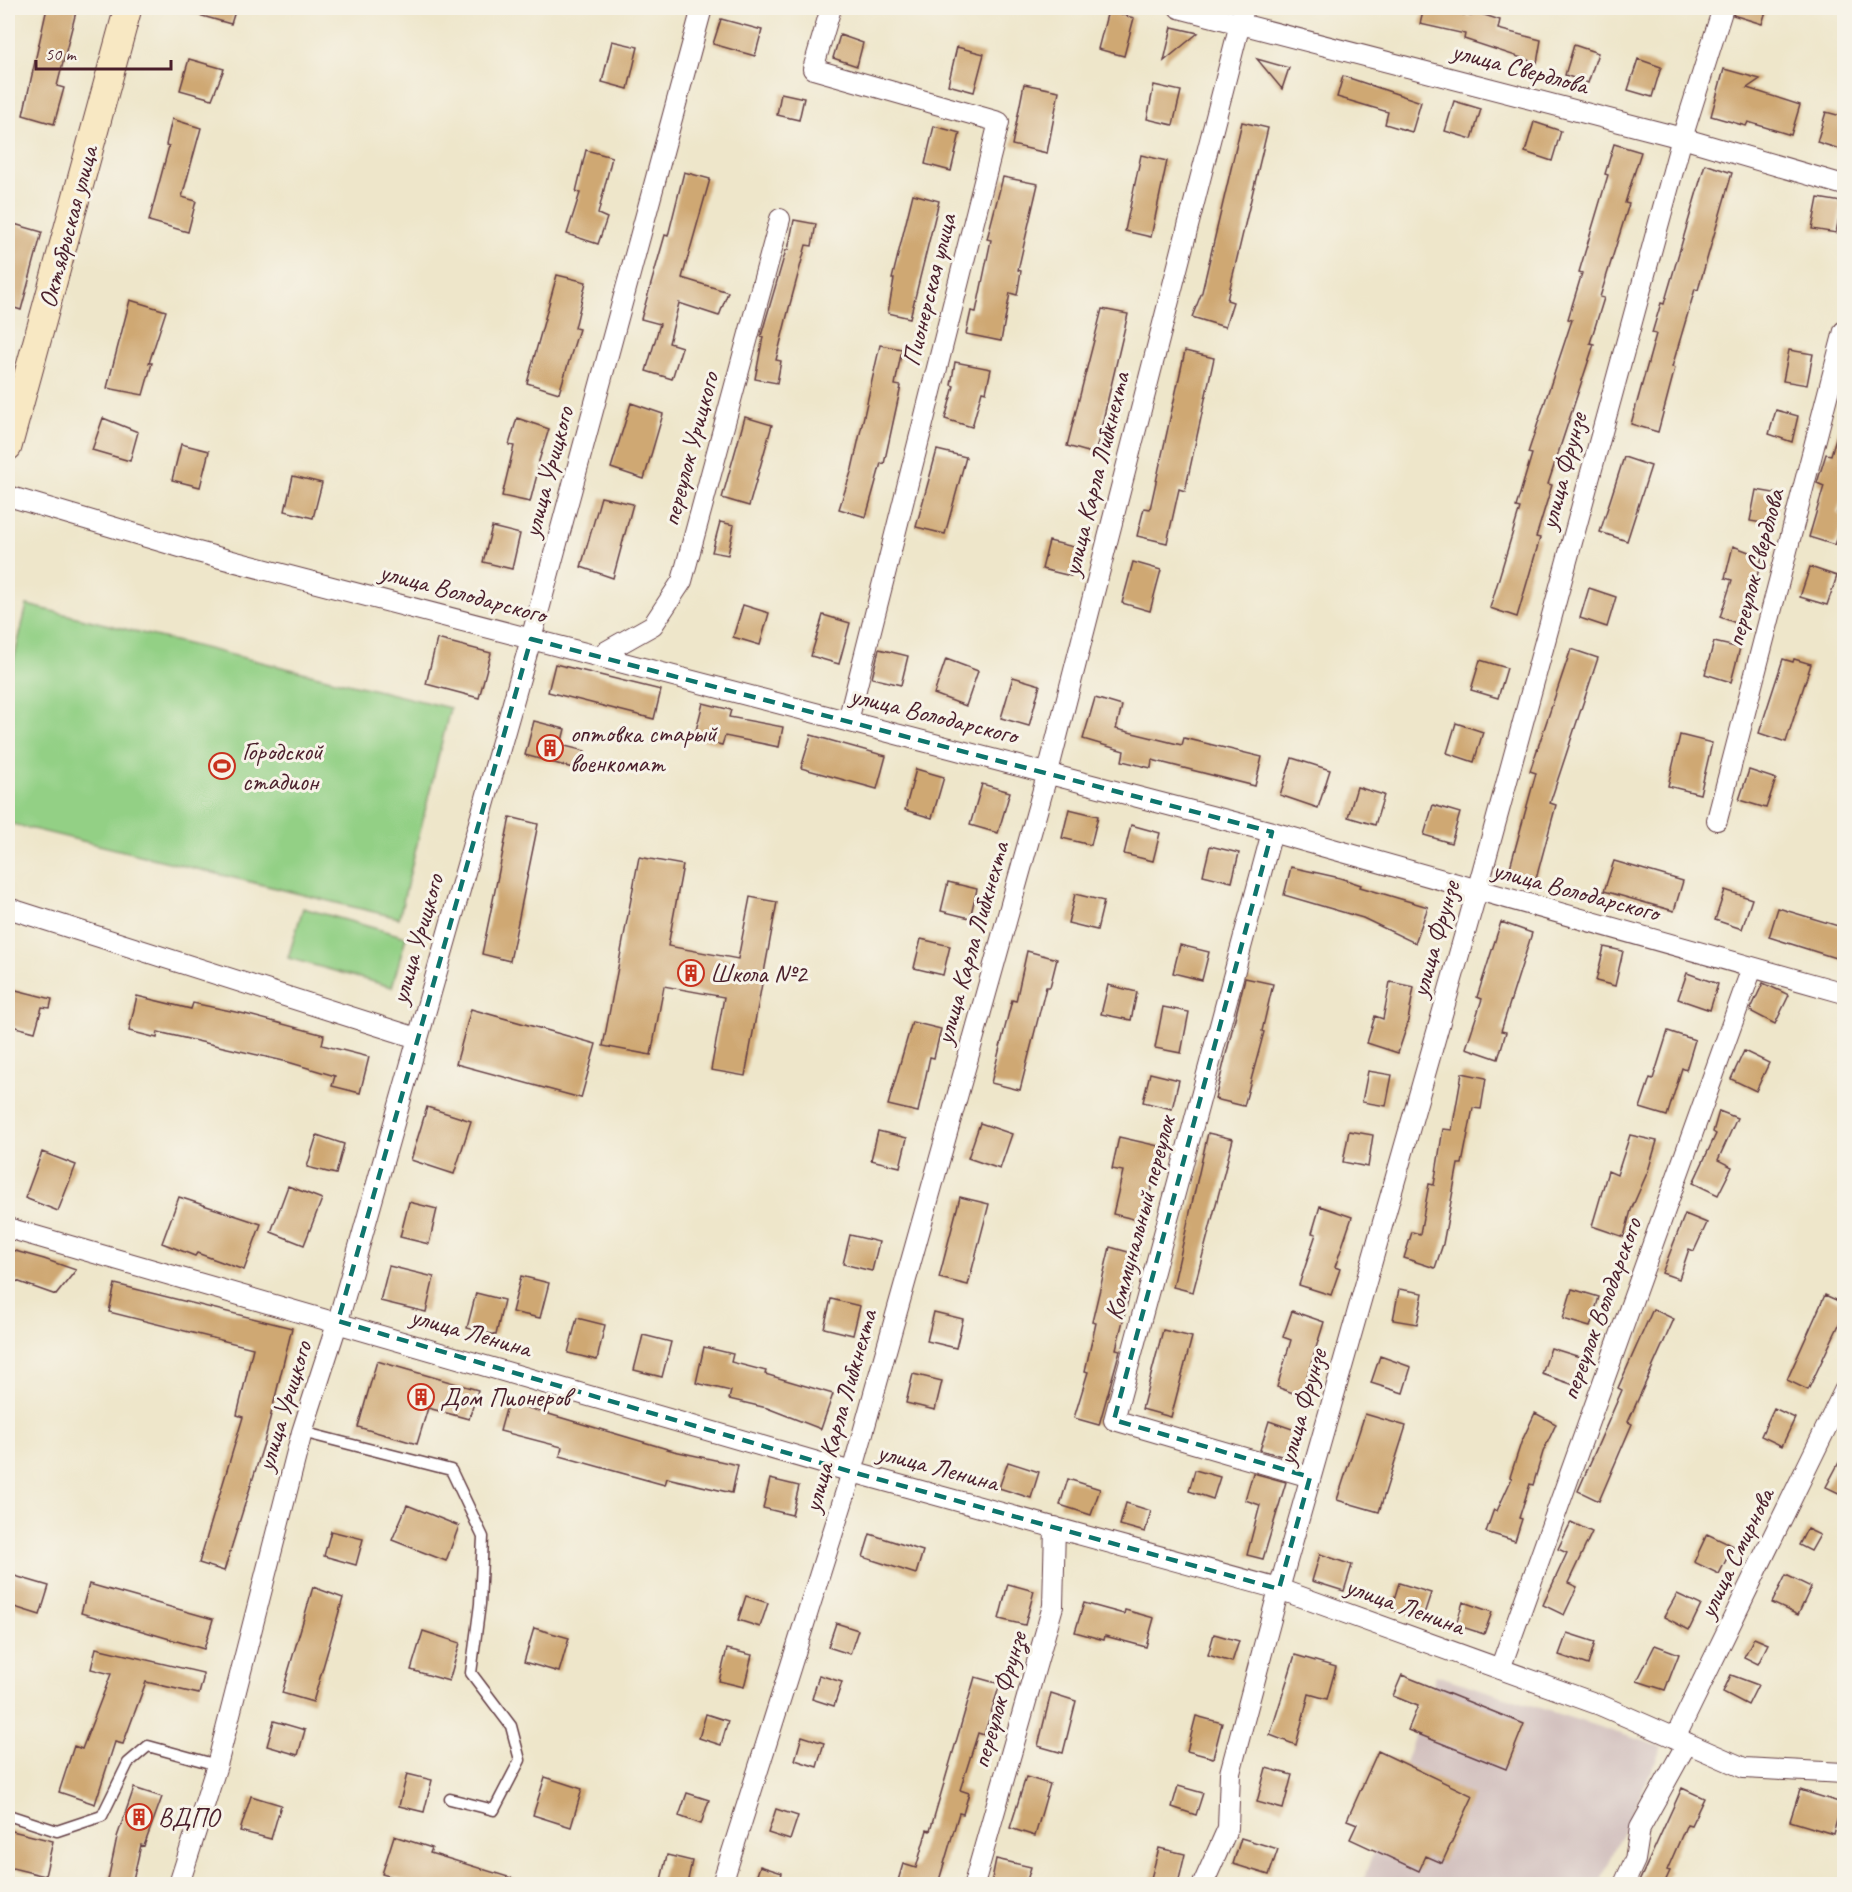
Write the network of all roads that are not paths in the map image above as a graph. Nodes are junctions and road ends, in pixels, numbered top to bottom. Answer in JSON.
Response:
{"nodes":[{"id":1,"x":128,"y":8,"type":"edge"},
{"id":2,"x":702,"y":8,"type":"edge"},
{"id":3,"x":831,"y":8,"type":"edge"},
{"id":4,"x":1179,"y":8,"type":"edge"},
{"id":5,"x":1723,"y":8,"type":"edge"},
{"id":6,"x":1241,"y":15,"type":"edge"},
{"id":7,"x":1682,"y":138,"type":"junction"},
{"id":8,"x":1845,"y":185,"type":"edge"},
{"id":9,"x":780,"y":219,"type":"dead end"},
{"id":10,"x":1845,"y":331,"type":"edge"},
{"id":11,"x":16,"y":384,"type":"edge"},
{"id":12,"x":8,"y":447,"type":"edge"},
{"id":13,"x":8,"y":496,"type":"edge"},
{"id":14,"x":531,"y":639,"type":"junction"},
{"id":15,"x":598,"y":656,"type":"junction"},
{"id":16,"x":848,"y":721,"type":"junction"},
{"id":17,"x":1048,"y":772,"type":"junction"},
{"id":18,"x":1717,"y":820,"type":"dead end"},
{"id":19,"x":1272,"y":832,"type":"junction"},
{"id":20,"x":1477,"y":891,"type":"junction"},
{"id":21,"x":8,"y":908,"type":"edge"},
{"id":22,"x":1752,"y":968,"type":"junction"},
{"id":23,"x":1845,"y":993,"type":"edge"},
{"id":24,"x":417,"y":1038,"type":"junction"},
{"id":25,"x":8,"y":1228,"type":"edge"},
{"id":26,"x":338,"y":1321,"type":"junction"},
{"id":27,"x":1845,"y":1391,"type":"edge"},
{"id":28,"x":302,"y":1432,"type":"junction"},
{"id":29,"x":852,"y":1472,"type":"junction"},
{"id":30,"x":1310,"y":1477,"type":"junction"},
{"id":31,"x":1055,"y":1527,"type":"junction"},
{"id":32,"x":1279,"y":1589,"type":"junction"},
{"id":33,"x":1500,"y":1669,"type":"junction"},
{"id":34,"x":1681,"y":1741,"type":"junction"},
{"id":35,"x":217,"y":1765,"type":"junction"},
{"id":36,"x":1845,"y":1773,"type":"edge"},
{"id":37,"x":450,"y":1799,"type":"dead end"},
{"id":38,"x":8,"y":1815,"type":"edge"},
{"id":39,"x":179,"y":1884,"type":"edge"},
{"id":40,"x":722,"y":1884,"type":"edge"},
{"id":41,"x":974,"y":1884,"type":"edge"},
{"id":42,"x":1203,"y":1884,"type":"edge"},
{"id":43,"x":1624,"y":1884,"type":"edge"}],
"edges":[{"from":1,"to":11,"type":"street","name":"Октябрьская улица"},
{"from":2,"to":14,"type":"street","name":"улица Урицкого"},
{"from":3,"to":16,"type":"street","name":"Пионерская улица"},
{"from":4,"to":6,"type":"street","name":"улица Свердлова"},
{"from":5,"to":7,"type":"street","name":"улица Фрунзе"},
{"from":6,"to":7,"type":"street","name":"улица Свердлова"},
{"from":6,"to":17,"type":"street","name":"улица Карла Либкнехта"},
{"from":7,"to":8,"type":"street","name":"улица Свердлова"},
{"from":7,"to":20,"type":"street","name":"улица Фрунзе"},
{"from":9,"to":15,"type":"street","name":"переулок Урицкого"},
{"from":10,"to":18,"type":"street","name":"переулок Свердлова"},
{"from":11,"to":12,"type":"street","name":"Октябрьская улица"},
{"from":13,"to":14,"type":"street","name":"улица Володарского"},
{"from":14,"to":15,"type":"street","name":"улица Володарского"},
{"from":14,"to":24,"type":"street","name":"улица Урицкого"},
{"from":15,"to":16,"type":"street","name":"улица Володарского"},
{"from":16,"to":17,"type":"street","name":"улица Володарского"},
{"from":17,"to":19,"type":"street","name":"улица Володарского"},
{"from":17,"to":29,"type":"street","name":"улица Карла Либкнехта"},
{"from":19,"to":20,"type":"street","name":"улица Володарского"},
{"from":19,"to":30,"type":"street","name":"Коммунальный переулок"},
{"from":20,"to":22,"type":"street","name":"улица Володарского"},
{"from":20,"to":30,"type":"street","name":"улица Фрунзе"},
{"from":21,"to":24,"type":"street"},
{"from":22,"to":23,"type":"street","name":"улица Володарского"},
{"from":22,"to":33,"type":"street","name":"переулок Володарского"},
{"from":24,"to":26,"type":"street","name":"улица Урицкого"},
{"from":25,"to":26,"type":"street","name":"улица Ленина"},
{"from":26,"to":28,"type":"street","name":"улица Урицкого"},
{"from":26,"to":29,"type":"street","name":"улица Ленина"},
{"from":27,"to":34,"type":"street","name":"улица Смирнова"},
{"from":28,"to":35,"type":"street","name":"улица Урицкого"},
{"from":28,"to":37,"type":"lane"},
{"from":29,"to":31,"type":"street","name":"улица Ленина"},
{"from":29,"to":40,"type":"street","name":"улица Карла Либкнехта"},
{"from":30,"to":32,"type":"street","name":"улица Фрунзе"},
{"from":31,"to":32,"type":"street","name":"улица Ленина"},
{"from":31,"to":41,"type":"street","name":"переулок Фрунзе"},
{"from":32,"to":33,"type":"street","name":"улица Ленина"},
{"from":32,"to":42,"type":"street","name":"улица Фрунзе"},
{"from":33,"to":34,"type":"street","name":"улица Ленина"},
{"from":34,"to":36,"type":"street","name":"улица Ленина"},
{"from":34,"to":43,"type":"street","name":"улица Смирнова"},
{"from":35,"to":38,"type":"lane"},
{"from":35,"to":39,"type":"street","name":"улица Урицкого"}]}
